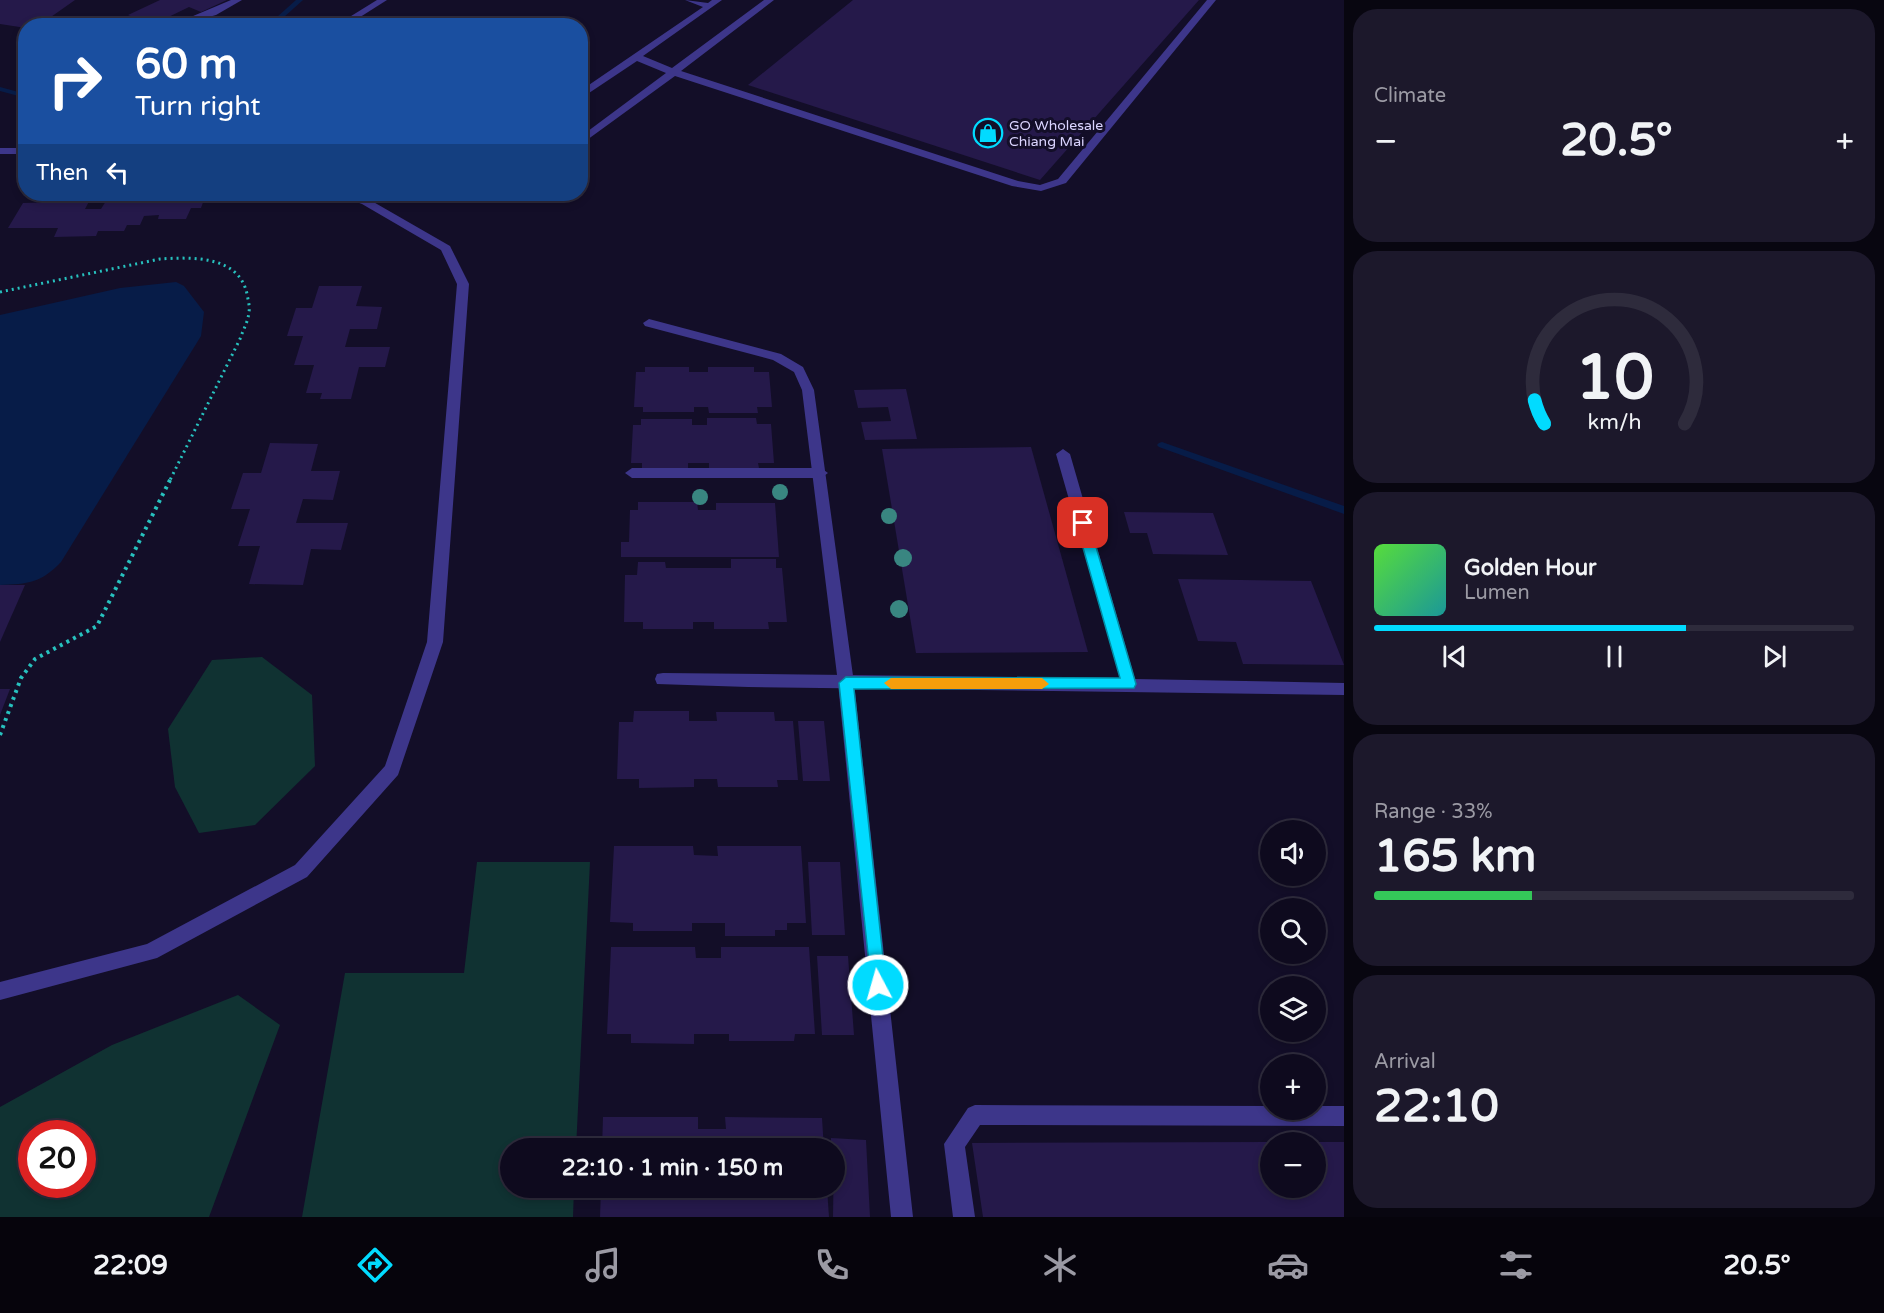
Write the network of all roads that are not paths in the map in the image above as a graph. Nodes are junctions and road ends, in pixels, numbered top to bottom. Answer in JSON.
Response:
{"nodes":[{"id":1,"x":238,"y":0,"type":"edge"},
{"id":2,"x":383,"y":0,"type":"edge"},
{"id":3,"x":689,"y":0,"type":"edge"},
{"id":4,"x":770,"y":0,"type":"edge"},
{"id":5,"x":1212,"y":0,"type":"edge"},
{"id":6,"x":714,"y":3,"type":"edge"},
{"id":7,"x":195,"y":18,"type":"edge"},
{"id":8,"x":353,"y":18,"type":"edge"},
{"id":9,"x":636,"y":57,"type":"junction"},
{"id":10,"x":673,"y":72,"type":"junction"},
{"id":11,"x":588,"y":90,"type":"edge"},
{"id":12,"x":588,"y":136,"type":"edge"},
{"id":13,"x":0,"y":151,"type":"edge"},
{"id":14,"x":18,"y":151,"type":"edge"},
{"id":15,"x":363,"y":201,"type":"edge"},
{"id":16,"x":649,"y":323,"type":"dead end"},
{"id":17,"x":1063,"y":454,"type":"dead end"},
{"id":18,"x":632,"y":473,"type":"dead end"},
{"id":19,"x":821,"y":473,"type":"junction"},
{"id":20,"x":663,"y":680,"type":"dead end"},
{"id":21,"x":846,"y":683,"type":"junction"},
{"id":22,"x":1129,"y":684,"type":"junction"},
{"id":23,"x":1344,"y":689,"type":"edge"},
{"id":24,"x":0,"y":992,"type":"edge"},
{"id":25,"x":1344,"y":1116,"type":"edge"},
{"id":26,"x":902,"y":1217,"type":"edge"},
{"id":27,"x":964,"y":1217,"type":"edge"}],
"edges":[{"from":1,"to":7,"type":"street"},
{"from":2,"to":8,"type":"street"},
{"from":3,"to":6,"type":"street"},
{"from":4,"to":10,"type":"street"},
{"from":5,"to":10,"type":"street"},
{"from":6,"to":9,"type":"street"},
{"from":9,"to":10,"type":"street"},
{"from":9,"to":11,"type":"street"},
{"from":10,"to":12,"type":"street"},
{"from":13,"to":14,"type":"street"},
{"from":15,"to":24,"type":"street"},
{"from":16,"to":19,"type":"street"},
{"from":17,"to":22,"type":"street"},
{"from":18,"to":19,"type":"street"},
{"from":19,"to":21,"type":"street"},
{"from":20,"to":21,"type":"street"},
{"from":21,"to":22,"type":"street"},
{"from":21,"to":26,"type":"street"},
{"from":22,"to":23,"type":"street"},
{"from":25,"to":27,"type":"street"}]}
